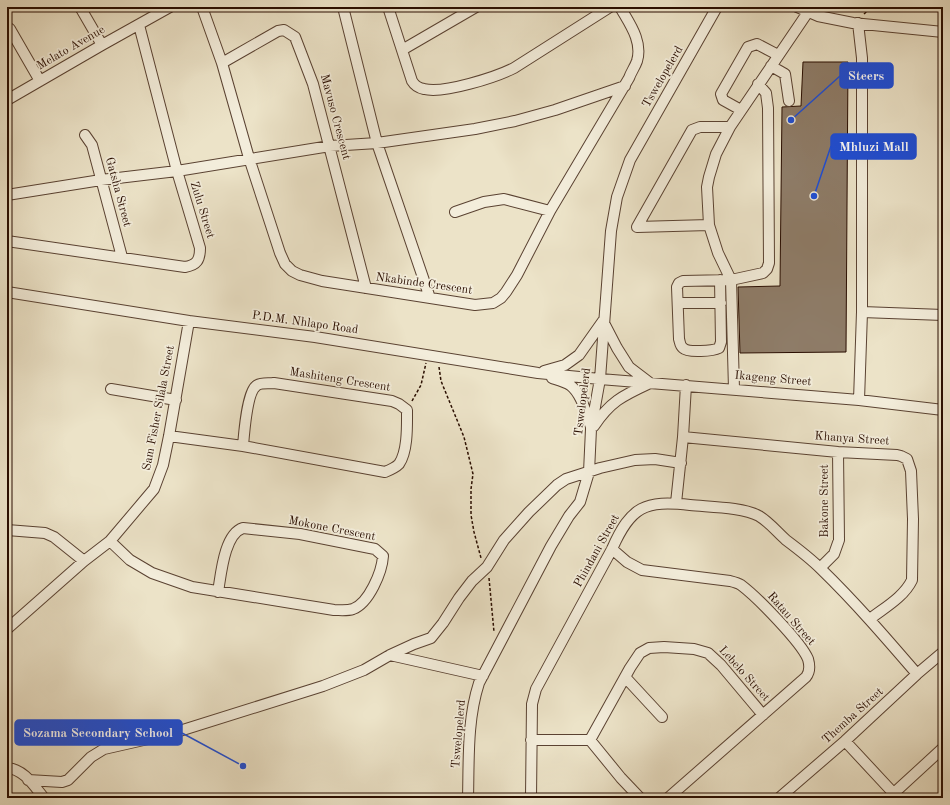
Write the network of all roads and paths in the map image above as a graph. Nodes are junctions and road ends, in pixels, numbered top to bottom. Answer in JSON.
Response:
{"nodes":[{"id":1,"x":80,"y":7,"type":"edge"},
{"id":2,"x":170,"y":7,"type":"edge"},
{"id":3,"x":202,"y":7,"type":"edge"},
{"id":4,"x":343,"y":7,"type":"edge"},
{"id":5,"x":388,"y":7,"type":"edge"},
{"id":6,"x":476,"y":7,"type":"edge"},
{"id":7,"x":610,"y":7,"type":"edge"},
{"id":8,"x":620,"y":7,"type":"edge"},
{"id":9,"x":717,"y":7,"type":"edge"},
{"id":10,"x":797,"y":7,"type":"edge"},
{"id":11,"x":808,"y":12,"type":"junction"},
{"id":12,"x":858,"y":23,"type":"junction"},
{"id":13,"x":139,"y":25,"type":"junction"},
{"id":14,"x":7,"y":27,"type":"edge"},
{"id":15,"x":943,"y":32,"type":"edge"},
{"id":16,"x":102,"y":45,"type":"junction"},
{"id":17,"x":402,"y":50,"type":"junction"},
{"id":18,"x":778,"y":55,"type":"junction"},
{"id":19,"x":222,"y":63,"type":"junction"},
{"id":20,"x":771,"y":66,"type":"junction"},
{"id":21,"x":40,"y":81,"type":"junction"},
{"id":22,"x":758,"y":84,"type":"junction"},
{"id":23,"x":625,"y":86,"type":"junction"},
{"id":24,"x":7,"y":100,"type":"edge"},
{"id":25,"x":789,"y":101,"type":"dead end"},
{"id":26,"x":740,"y":110,"type":"junction"},
{"id":27,"x":730,"y":127,"type":"junction"},
{"id":28,"x":85,"y":135,"type":"dead end"},
{"id":29,"x":377,"y":143,"type":"junction"},
{"id":30,"x":330,"y":146,"type":"junction"},
{"id":31,"x":249,"y":158,"type":"junction"},
{"id":32,"x":177,"y":171,"type":"junction"},
{"id":33,"x":101,"y":180,"type":"junction"},
{"id":34,"x":7,"y":195,"type":"edge"},
{"id":35,"x":456,"y":212,"type":"dead end"},
{"id":36,"x":550,"y":212,"type":"junction"},
{"id":37,"x":709,"y":225,"type":"junction"},
{"id":38,"x":7,"y":240,"type":"edge"},
{"id":39,"x":122,"y":257,"type":"junction"},
{"id":40,"x":726,"y":280,"type":"junction"},
{"id":41,"x":366,"y":288,"type":"junction"},
{"id":42,"x":7,"y":292,"type":"edge"},
{"id":43,"x":430,"y":298,"type":"junction"},
{"id":44,"x":721,"y":303,"type":"junction"},
{"id":45,"x":678,"y":304,"type":"junction"},
{"id":46,"x":862,"y":312,"type":"junction"},
{"id":47,"x":943,"y":316,"type":"edge"},
{"id":48,"x":189,"y":321,"type":"junction"},
{"id":49,"x":603,"y":321,"type":"junction"},
{"id":50,"x":433,"y":356,"type":"junction"},
{"id":51,"x":538,"y":373,"type":"junction"},
{"id":52,"x":600,"y":379,"type":"junction"},
{"id":53,"x":650,"y":383,"type":"junction"},
{"id":54,"x":686,"y":385,"type":"junction"},
{"id":55,"x":111,"y":389,"type":"dead end"},
{"id":56,"x":734,"y":389,"type":"junction"},
{"id":57,"x":176,"y":400,"type":"junction"},
{"id":58,"x":859,"y":400,"type":"junction"},
{"id":59,"x":407,"y":410,"type":"junction"},
{"id":60,"x":943,"y":410,"type":"edge"},
{"id":61,"x":591,"y":429,"type":"junction"},
{"id":62,"x":169,"y":436,"type":"junction"},
{"id":63,"x":683,"y":437,"type":"junction"},
{"id":64,"x":243,"y":446,"type":"junction"},
{"id":65,"x":838,"y":452,"type":"junction"},
{"id":66,"x":681,"y":463,"type":"junction"},
{"id":67,"x":589,"y":472,"type":"junction"},
{"id":68,"x":676,"y":503,"type":"junction"},
{"id":69,"x":7,"y":530,"type":"edge"},
{"id":70,"x":110,"y":541,"type":"junction"},
{"id":71,"x":612,"y":549,"type":"junction"},
{"id":72,"x":84,"y":561,"type":"junction"},
{"id":73,"x":486,"y":568,"type":"junction"},
{"id":74,"x":820,"y":568,"type":"junction"},
{"id":75,"x":218,"y":592,"type":"junction"},
{"id":76,"x":870,"y":619,"type":"junction"},
{"id":77,"x":7,"y":629,"type":"edge"},
{"id":78,"x":500,"y":646,"type":"junction"},
{"id":79,"x":943,"y":652,"type":"edge"},
{"id":80,"x":390,"y":655,"type":"junction"},
{"id":81,"x":917,"y":674,"type":"junction"},
{"id":82,"x":484,"y":676,"type":"junction"},
{"id":83,"x":624,"y":677,"type":"junction"},
{"id":84,"x":763,"y":715,"type":"junction"},
{"id":85,"x":662,"y":717,"type":"dead end"},
{"id":86,"x":531,"y":740,"type":"junction"},
{"id":87,"x":590,"y":740,"type":"junction"},
{"id":88,"x":845,"y":741,"type":"junction"},
{"id":89,"x":943,"y":748,"type":"edge"},
{"id":90,"x":9,"y":768,"type":"edge"},
{"id":91,"x":28,"y":780,"type":"junction"},
{"id":92,"x":896,"y":796,"type":"edge"},
{"id":93,"x":44,"y":798,"type":"edge"},
{"id":94,"x":468,"y":798,"type":"edge"},
{"id":95,"x":531,"y":798,"type":"edge"},
{"id":96,"x":640,"y":798,"type":"edge"},
{"id":97,"x":668,"y":798,"type":"edge"},
{"id":98,"x":779,"y":798,"type":"edge"}],
"edges":[{"from":1,"to":16,"type":"street"},
{"from":2,"to":13,"type":"street","name":"Melato Avenue"},
{"from":3,"to":19,"type":"street","name":"Nkabinde Crescent"},
{"from":4,"to":29,"type":"street"},
{"from":5,"to":17,"type":"street"},
{"from":6,"to":17,"type":"street"},
{"from":7,"to":17,"type":"street"},
{"from":8,"to":23,"type":"street","name":"Nkabinde Crescent"},
{"from":9,"to":49,"type":"street","name":"Tswelopelerd"},
{"from":10,"to":11,"type":"street"},
{"from":11,"to":12,"type":"street"},
{"from":11,"to":18,"type":"street"},
{"from":12,"to":15,"type":"street"},
{"from":12,"to":46,"type":"street"},
{"from":13,"to":16,"type":"street","name":"Melato Avenue"},
{"from":13,"to":32,"type":"street","name":"Zulu Street"},
{"from":14,"to":21,"type":"street"},
{"from":16,"to":21,"type":"street","name":"Melato Avenue"},
{"from":18,"to":20,"type":"street"},
{"from":18,"to":26,"type":"street"},
{"from":19,"to":30,"type":"street","name":"Mavuso Crescent"},
{"from":19,"to":31,"type":"street","name":"Nkabinde Crescent"},
{"from":20,"to":22,"type":"street"},
{"from":20,"to":25,"type":"street"},
{"from":21,"to":24,"type":"street","name":"Melato Avenue"},
{"from":22,"to":26,"type":"street"},
{"from":22,"to":40,"type":"street"},
{"from":23,"to":29,"type":"street"},
{"from":23,"to":36,"type":"street","name":"Nkabinde Crescent"},
{"from":26,"to":27,"type":"street"},
{"from":27,"to":37,"type":"street"},
{"from":27,"to":37,"type":"street"},
{"from":28,"to":33,"type":"street","name":"Gatsha Street"},
{"from":29,"to":30,"type":"street"},
{"from":29,"to":43,"type":"street"},
{"from":30,"to":31,"type":"street"},
{"from":30,"to":41,"type":"street","name":"Mavuso Crescent"},
{"from":31,"to":32,"type":"street"},
{"from":31,"to":41,"type":"street","name":"Nkabinde Crescent"},
{"from":32,"to":33,"type":"street"},
{"from":32,"to":39,"type":"street","name":"Zulu Street"},
{"from":33,"to":34,"type":"street"},
{"from":33,"to":39,"type":"street","name":"Gatsha Street"},
{"from":35,"to":36,"type":"street"},
{"from":36,"to":43,"type":"street","name":"Nkabinde Crescent"},
{"from":37,"to":40,"type":"street"},
{"from":38,"to":39,"type":"street","name":"Zulu Street"},
{"from":40,"to":44,"type":"street"},
{"from":40,"to":45,"type":"street"},
{"from":40,"to":56,"type":"street"},
{"from":41,"to":43,"type":"street","name":"Nkabinde Crescent"},
{"from":42,"to":48,"type":"street","name":"P.D.M. Nhlapo Road"},
{"from":44,"to":45,"type":"street"},
{"from":44,"to":45,"type":"street"},
{"from":46,"to":47,"type":"street"},
{"from":46,"to":58,"type":"street"},
{"from":48,"to":50,"type":"street","name":"P.D.M. Nhlapo Road"},
{"from":48,"to":57,"type":"street","name":"Sam Fisher Silala Street"},
{"from":49,"to":51,"type":"street"},
{"from":49,"to":52,"type":"street","name":"Tswelopelerd"},
{"from":49,"to":53,"type":"street"},
{"from":50,"to":51,"type":"street","name":"P.D.M. Nhlapo Road"},
{"from":50,"to":59,"type":"path"},
{"from":50,"to":73,"type":"path"},
{"from":51,"to":52,"type":"street","name":"P.D.M. Nhlapo Road"},
{"from":51,"to":61,"type":"street"},
{"from":52,"to":53,"type":"street","name":"Ikageng Street"},
{"from":52,"to":61,"type":"street","name":"Tswelopelerd"},
{"from":53,"to":54,"type":"street","name":"Ikageng Street"},
{"from":53,"to":61,"type":"street"},
{"from":54,"to":56,"type":"street","name":"Ikageng Street"},
{"from":54,"to":63,"type":"street"},
{"from":55,"to":57,"type":"street"},
{"from":56,"to":58,"type":"street","name":"Ikageng Street"},
{"from":57,"to":62,"type":"street","name":"Sam Fisher Silala Street"},
{"from":58,"to":60,"type":"street","name":"Ikageng Street"},
{"from":59,"to":64,"type":"street"},
{"from":59,"to":64,"type":"street","name":"Mashiteng Crescent"},
{"from":61,"to":67,"type":"street","name":"Tswelopelerd"},
{"from":62,"to":64,"type":"street"},
{"from":62,"to":70,"type":"street","name":"Sam Fisher Silala Street"},
{"from":63,"to":65,"type":"street","name":"Khanya Street"},
{"from":63,"to":66,"type":"street"},
{"from":65,"to":74,"type":"street","name":"Bakone Street"},
{"from":65,"to":76,"type":"street","name":"Khanya Street"},
{"from":66,"to":67,"type":"street"},
{"from":66,"to":68,"type":"street"},
{"from":67,"to":73,"type":"street"},
{"from":67,"to":78,"type":"street","name":"Tswelopelerd"},
{"from":68,"to":71,"type":"street","name":"Phindani Street"},
{"from":68,"to":74,"type":"street","name":"Phindani Street"},
{"from":69,"to":72,"type":"street"},
{"from":70,"to":72,"type":"street","name":"Sam Fisher Silala Street"},
{"from":70,"to":75,"type":"street","name":"Mokone Crescent"},
{"from":71,"to":84,"type":"street","name":"Ratau Street"},
{"from":71,"to":86,"type":"street","name":"Phindani Street"},
{"from":72,"to":77,"type":"street","name":"Sam Fisher Silala Street"},
{"from":73,"to":78,"type":"path"},
{"from":73,"to":80,"type":"street"},
{"from":74,"to":76,"type":"street","name":"Phindani Street"},
{"from":75,"to":75,"type":"street","name":"Mokone Crescent"},
{"from":76,"to":81,"type":"street","name":"Phindani Street"},
{"from":78,"to":82,"type":"street","name":"Tswelopelerd"},
{"from":79,"to":81,"type":"street","name":"Themba Street"},
{"from":80,"to":82,"type":"street"},
{"from":80,"to":91,"type":"street"},
{"from":81,"to":88,"type":"street","name":"Themba Street"},
{"from":82,"to":94,"type":"street","name":"Tswelopelerd"},
{"from":83,"to":84,"type":"street","name":"Lebelo Street"},
{"from":83,"to":85,"type":"street"},
{"from":83,"to":87,"type":"street","name":"Lebelo Street"},
{"from":84,"to":97,"type":"street","name":"Ratau Street"},
{"from":86,"to":87,"type":"street"},
{"from":86,"to":95,"type":"street","name":"Phindani Street"},
{"from":87,"to":96,"type":"street"},
{"from":88,"to":92,"type":"street"},
{"from":88,"to":98,"type":"street","name":"Themba Street"},
{"from":89,"to":92,"type":"street"},
{"from":90,"to":91,"type":"street"},
{"from":91,"to":93,"type":"street"}]}
